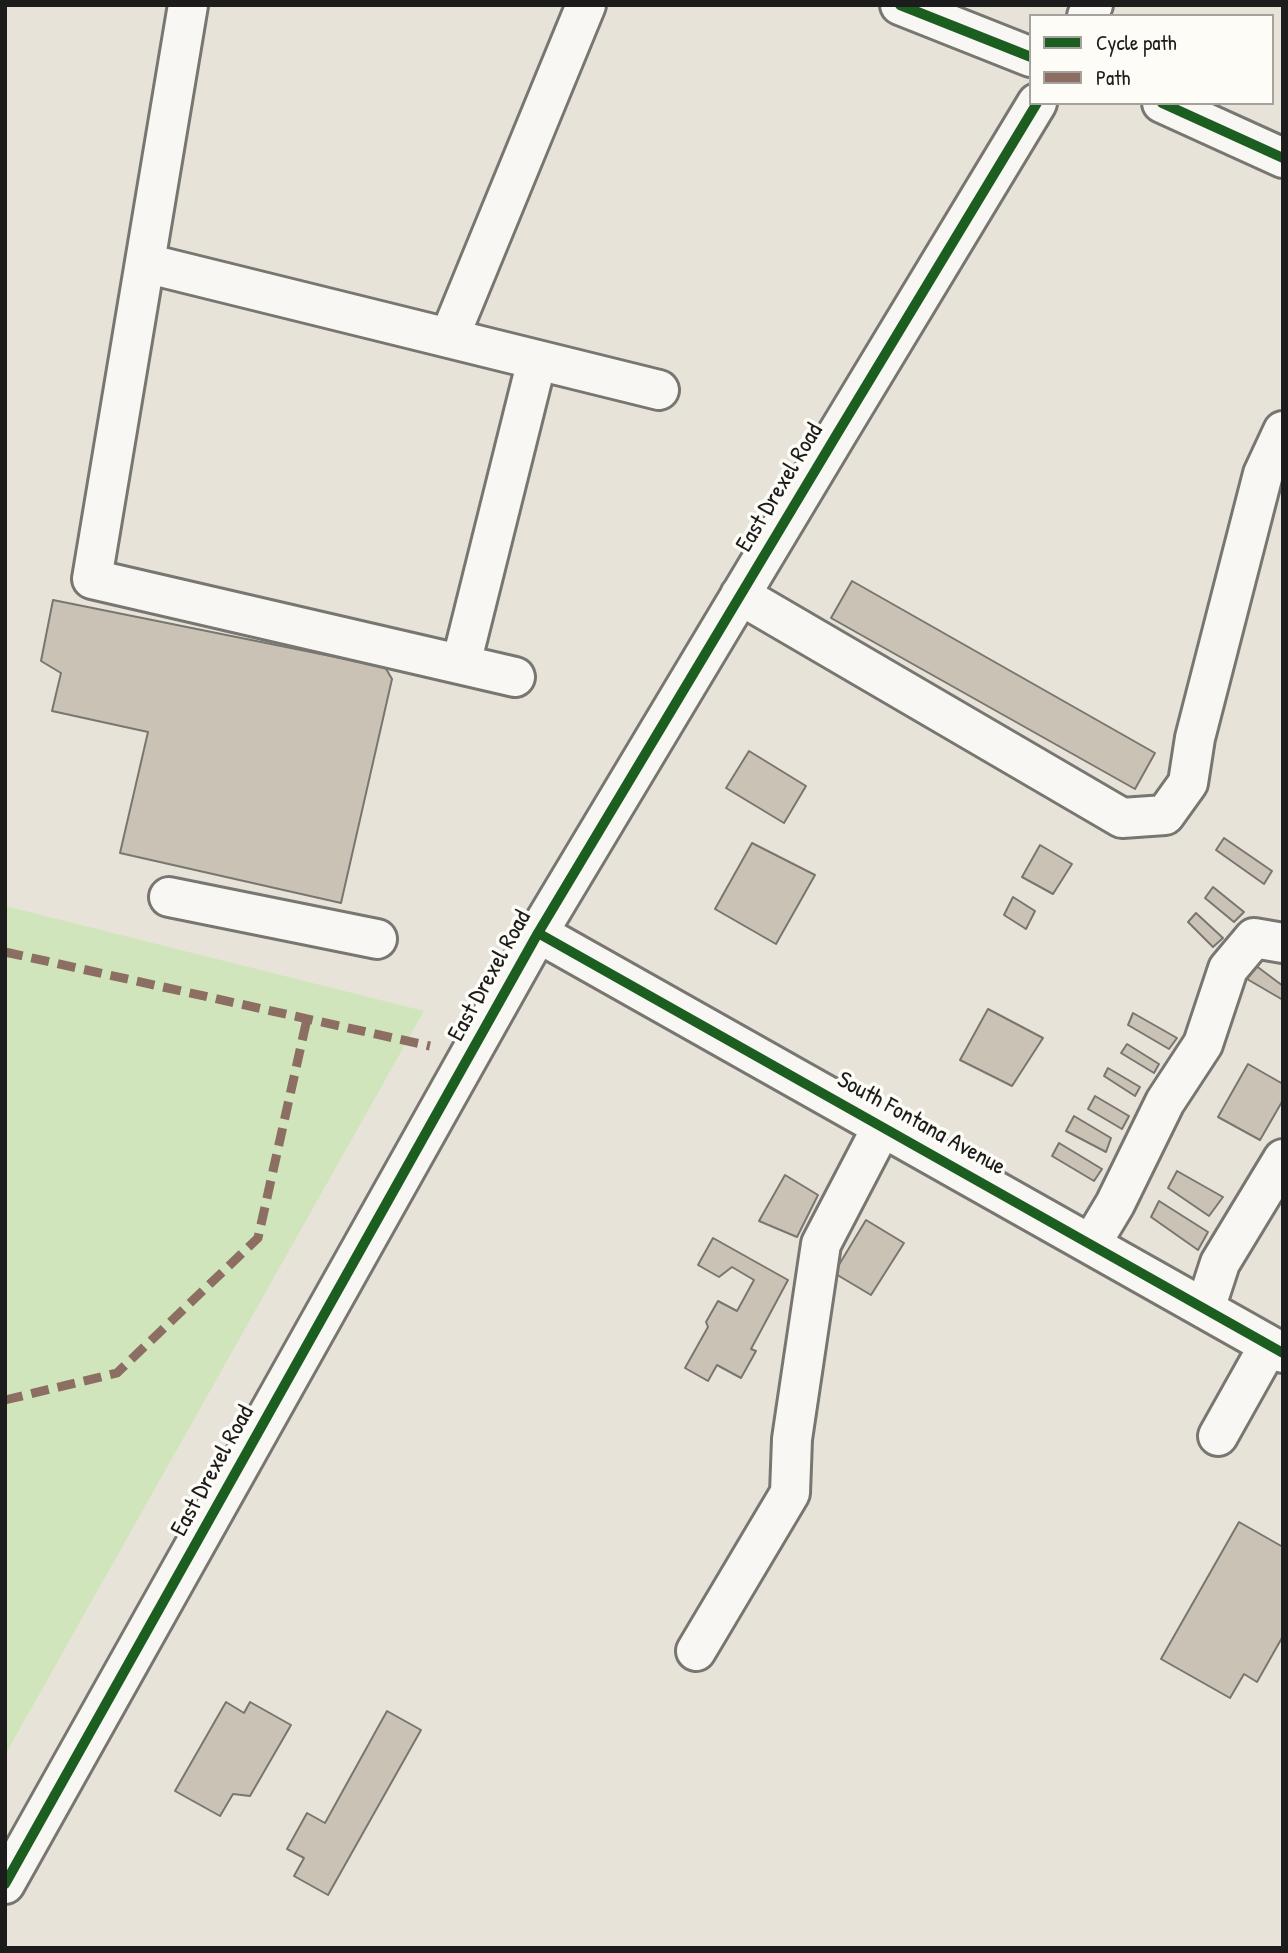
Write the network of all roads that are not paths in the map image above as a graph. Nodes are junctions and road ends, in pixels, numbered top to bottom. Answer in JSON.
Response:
{"nodes":[{"id":1,"x":188,"y":5,"type":"edge"},
{"id":2,"x":586,"y":5,"type":"edge"},
{"id":3,"x":900,"y":5,"type":"edge"},
{"id":4,"x":1029,"y":56,"type":"edge"},
{"id":5,"x":1036,"y":105,"type":"edge"},
{"id":6,"x":1166,"y":105,"type":"edge"},
{"id":7,"x":1283,"y":158,"type":"edge"},
{"id":8,"x":145,"y":263,"type":"junction"},
{"id":9,"x":449,"y":338,"type":"junction"},
{"id":10,"x":537,"y":360,"type":"junction"},
{"id":11,"x":659,"y":390,"type":"dead end"},
{"id":12,"x":1283,"y":431,"type":"edge"},
{"id":13,"x":740,"y":595,"type":"junction"},
{"id":14,"x":461,"y":664,"type":"junction"},
{"id":15,"x":515,"y":677,"type":"dead end"},
{"id":16,"x":169,"y":897,"type":"dead end"},
{"id":17,"x":538,"y":933,"type":"junction"},
{"id":18,"x":377,"y":939,"type":"dead end"},
{"id":19,"x":1283,"y":943,"type":"edge"},
{"id":20,"x":882,"y":1127,"type":"junction"},
{"id":21,"x":1283,"y":1159,"type":"edge"},
{"id":22,"x":1091,"y":1244,"type":"junction"},
{"id":23,"x":1205,"y":1309,"type":"junction"},
{"id":24,"x":1276,"y":1349,"type":"edge"},
{"id":25,"x":1219,"y":1436,"type":"dead end"},
{"id":26,"x":696,"y":1651,"type":"dead end"},
{"id":27,"x":5,"y":1884,"type":"edge"}],
"edges":[{"from":1,"to":8,"type":"street"},
{"from":2,"to":9,"type":"street"},
{"from":3,"to":4,"type":"street"},
{"from":5,"to":13,"type":"street","name":"East Drexel Road"},
{"from":6,"to":7,"type":"street"},
{"from":8,"to":9,"type":"street"},
{"from":8,"to":14,"type":"street"},
{"from":9,"to":10,"type":"street"},
{"from":10,"to":11,"type":"street"},
{"from":10,"to":14,"type":"street"},
{"from":12,"to":13,"type":"street"},
{"from":13,"to":17,"type":"street","name":"East Drexel Road"},
{"from":14,"to":15,"type":"street"},
{"from":16,"to":18,"type":"street"},
{"from":17,"to":20,"type":"street","name":"South Fontana Avenue"},
{"from":17,"to":27,"type":"street","name":"East Drexel Road"},
{"from":19,"to":22,"type":"street"},
{"from":20,"to":22,"type":"street","name":"South Fontana Avenue"},
{"from":20,"to":26,"type":"street"},
{"from":21,"to":23,"type":"street"},
{"from":22,"to":23,"type":"street","name":"South Fontana Avenue"},
{"from":23,"to":24,"type":"street","name":"South Fontana Avenue"},
{"from":24,"to":25,"type":"street"}]}
